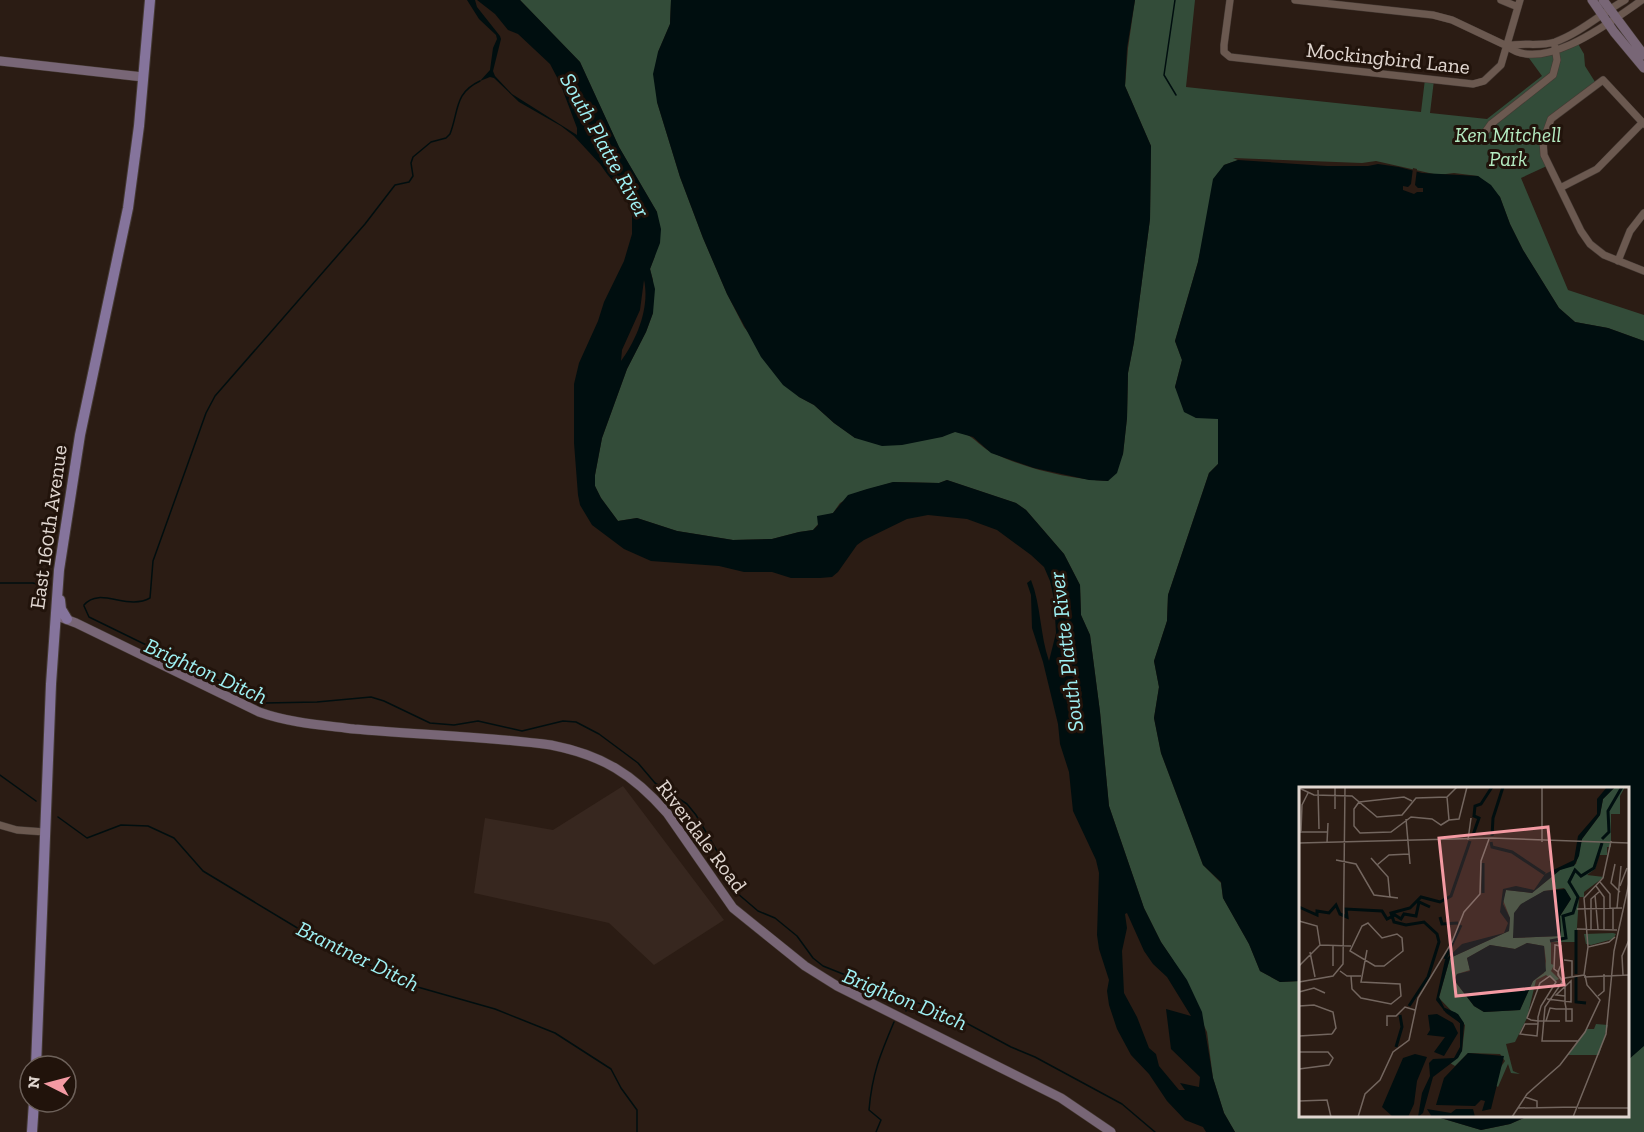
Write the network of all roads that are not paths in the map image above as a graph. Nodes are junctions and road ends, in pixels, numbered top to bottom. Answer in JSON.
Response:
{"nodes":[{"id":1,"x":150,"y":0,"type":"edge"},
{"id":2,"x":1230,"y":0,"type":"edge"},
{"id":3,"x":1295,"y":0,"type":"edge"},
{"id":4,"x":1501,"y":0,"type":"edge"},
{"id":5,"x":1592,"y":0,"type":"edge"},
{"id":6,"x":1603,"y":0,"type":"edge"},
{"id":7,"x":1625,"y":0,"type":"edge"},
{"id":8,"x":1642,"y":0,"type":"edge"},
{"id":9,"x":1519,"y":3,"type":"edge"},
{"id":10,"x":1608,"y":16,"type":"junction"},
{"id":11,"x":1554,"y":42,"type":"junction"},
{"id":12,"x":1507,"y":46,"type":"junction"},
{"id":13,"x":1556,"y":50,"type":"junction"},
{"id":14,"x":1644,"y":55,"type":"edge"},
{"id":15,"x":0,"y":61,"type":"edge"},
{"id":16,"x":1644,"y":69,"type":"edge"},
{"id":17,"x":143,"y":77,"type":"junction"},
{"id":18,"x":1643,"y":124,"type":"edge"},
{"id":19,"x":1486,"y":131,"type":"dead end"},
{"id":20,"x":1560,"y":188,"type":"junction"},
{"id":21,"x":1644,"y":213,"type":"edge"},
{"id":22,"x":1618,"y":261,"type":"junction"},
{"id":23,"x":1644,"y":271,"type":"edge"},
{"id":24,"x":59,"y":570,"type":"junction"},
{"id":25,"x":55,"y":616,"type":"junction"},
{"id":26,"x":67,"y":619,"type":"junction"},
{"id":27,"x":0,"y":825,"type":"edge"},
{"id":28,"x":45,"y":832,"type":"junction"},
{"id":29,"x":36,"y":1054,"type":"edge"},
{"id":30,"x":33,"y":1114,"type":"edge"},
{"id":31,"x":32,"y":1132,"type":"edge"},
{"id":32,"x":1111,"y":1132,"type":"edge"}],
"edges":[{"from":1,"to":17,"type":"main road","name":"East 160th Avenue"},
{"from":2,"to":12,"type":"street","name":"Mockingbird Lane"},
{"from":3,"to":12,"type":"street"},
{"from":4,"to":9,"type":"street"},
{"from":5,"to":10,"type":"street"},
{"from":6,"to":10,"type":"street"},
{"from":7,"to":10,"type":"street"},
{"from":8,"to":10,"type":"street"},
{"from":9,"to":12,"type":"street","name":"Mockingbird Lane"},
{"from":10,"to":11,"type":"street"},
{"from":10,"to":13,"type":"street"},
{"from":10,"to":14,"type":"street"},
{"from":10,"to":16,"type":"street"},
{"from":11,"to":12,"type":"street"},
{"from":11,"to":13,"type":"street"},
{"from":12,"to":13,"type":"street"},
{"from":13,"to":19,"type":"street"},
{"from":15,"to":17,"type":"street"},
{"from":17,"to":24,"type":"main road","name":"East 160th Avenue"},
{"from":18,"to":20,"type":"street"},
{"from":18,"to":20,"type":"street"},
{"from":20,"to":22,"type":"street"},
{"from":21,"to":22,"type":"street"},
{"from":22,"to":23,"type":"street"},
{"from":24,"to":25,"type":"main road","name":"East 160th Avenue"},
{"from":24,"to":26,"type":"main road"},
{"from":25,"to":26,"type":"street","name":"Riverdale Road"},
{"from":25,"to":28,"type":"main road","name":"East 160th Avenue"},
{"from":26,"to":32,"type":"street","name":"Riverdale Road"},
{"from":27,"to":28,"type":"street"},
{"from":28,"to":29,"type":"main road","name":"East 160th Avenue"},
{"from":30,"to":31,"type":"main road"}]}
